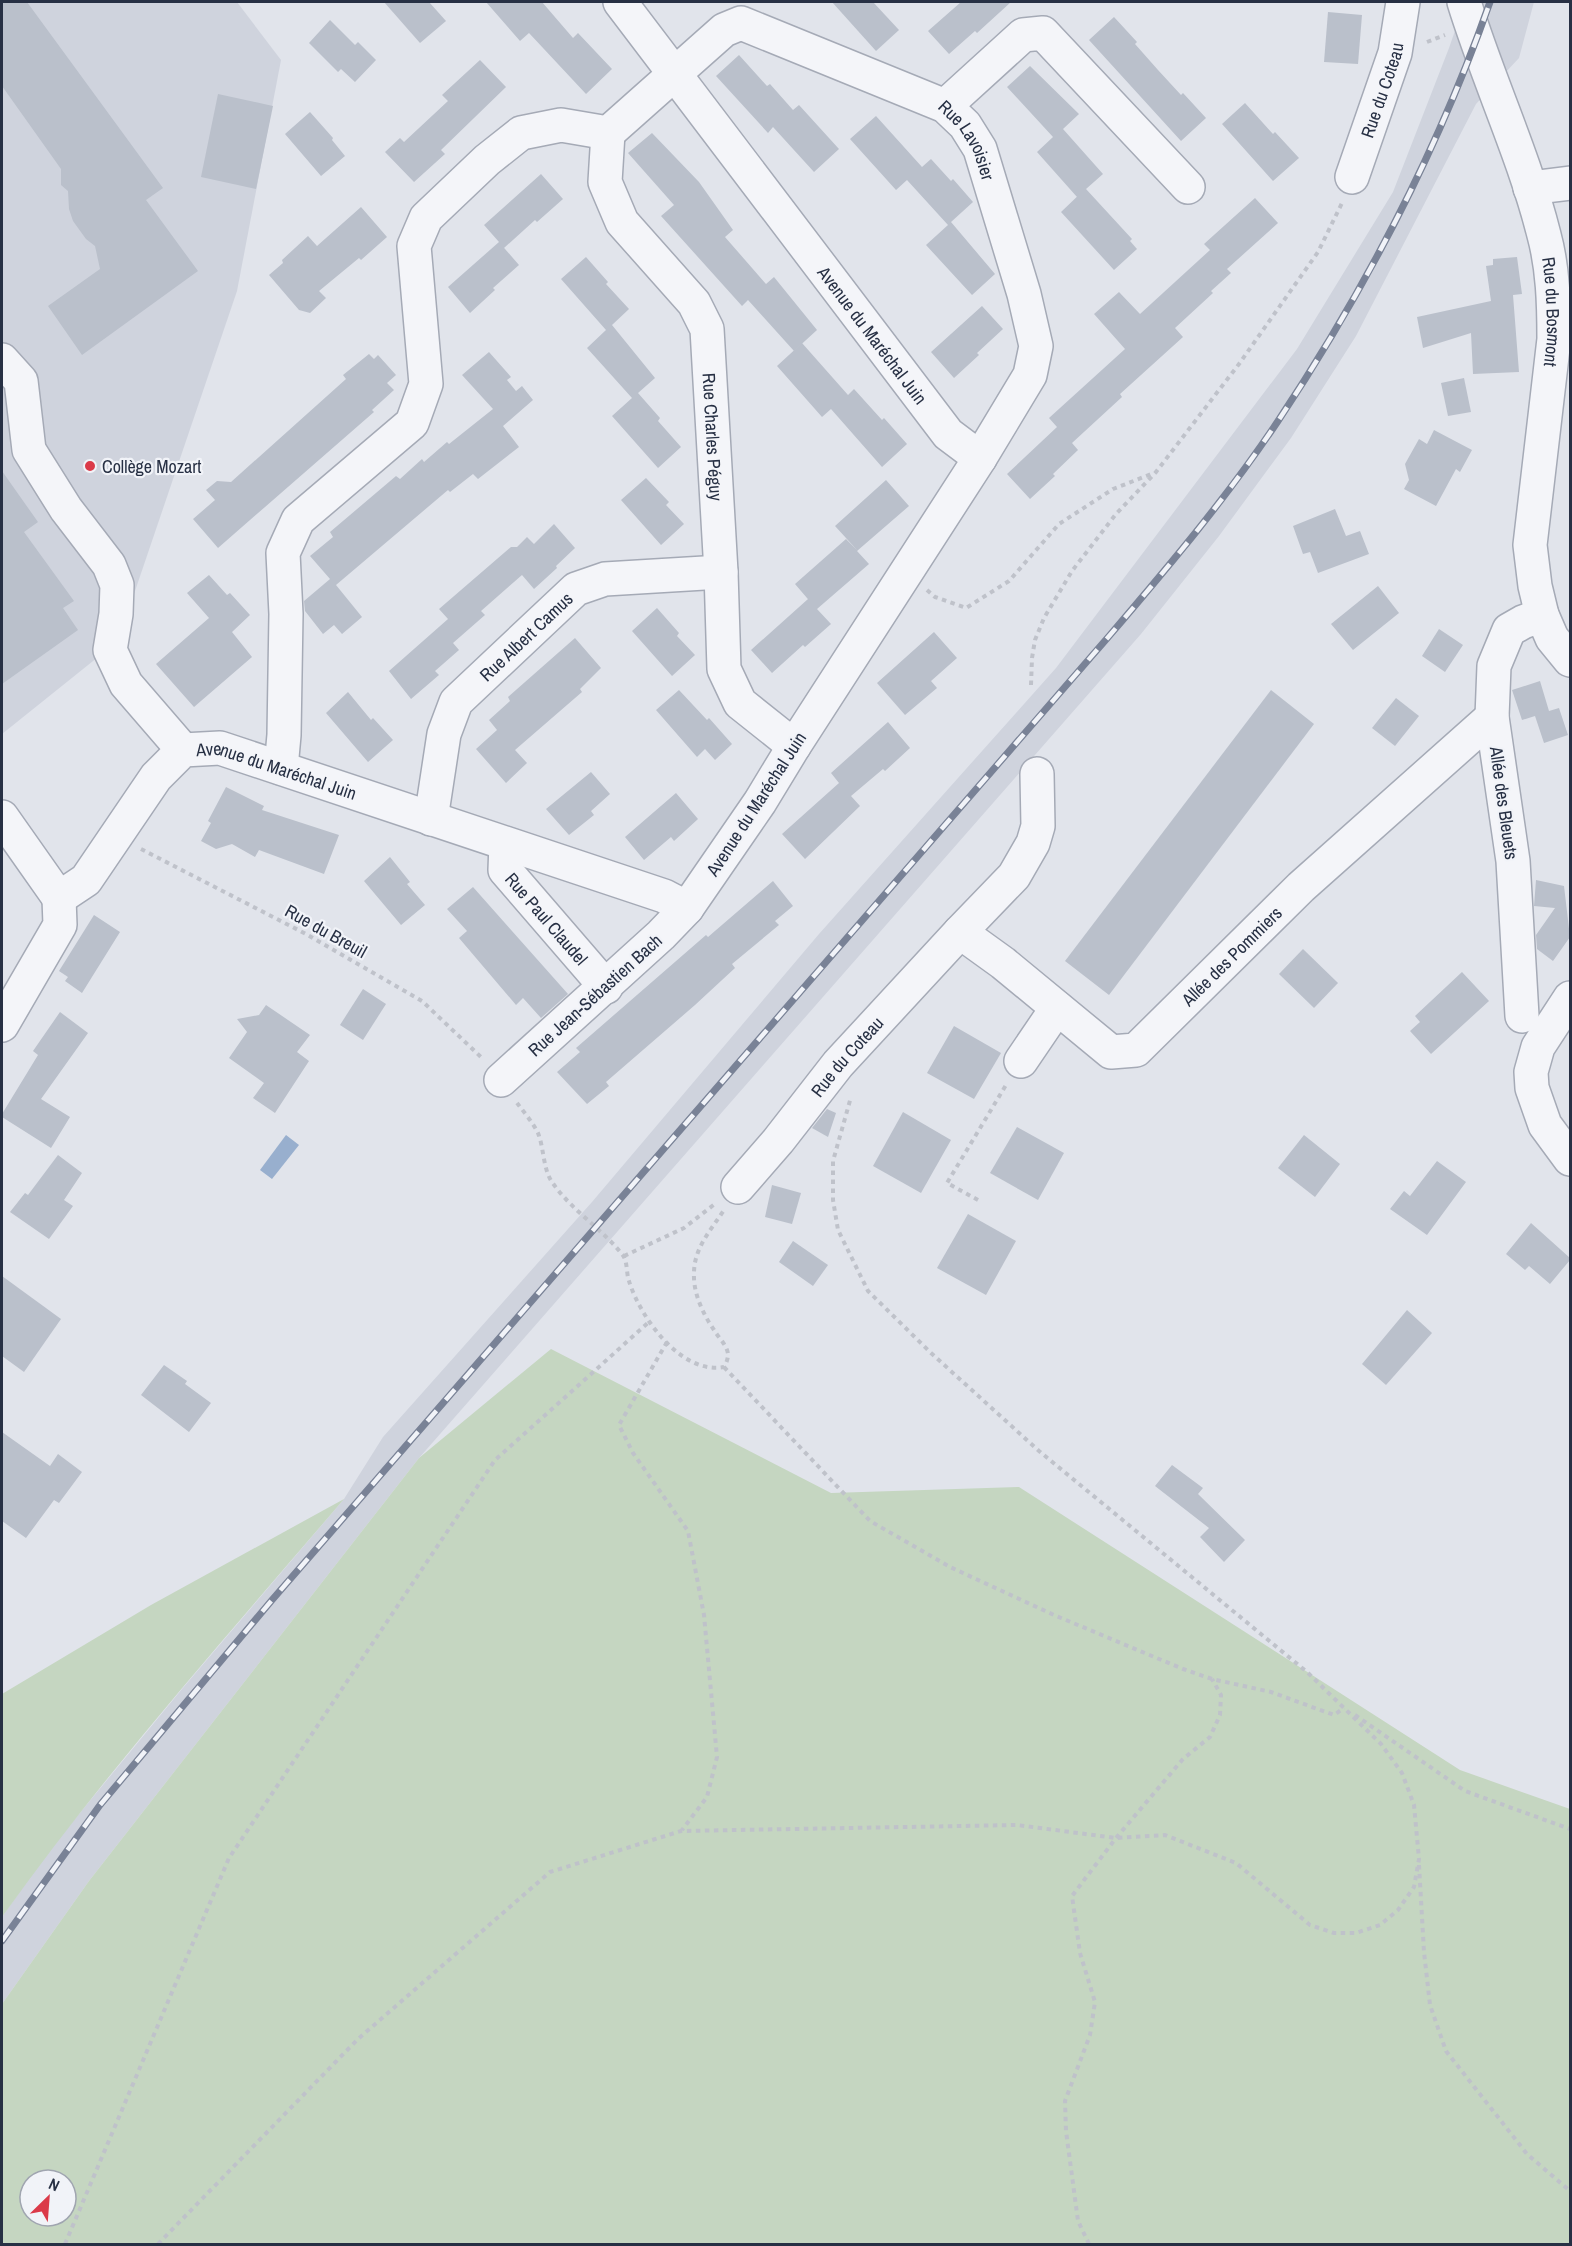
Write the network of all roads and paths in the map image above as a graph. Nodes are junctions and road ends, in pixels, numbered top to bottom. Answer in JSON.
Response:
{"nodes":[{"id":1,"x":620,"y":2,"type":"edge"},
{"id":2,"x":1403,"y":2,"type":"edge"},
{"id":3,"x":1468,"y":14,"type":"edge"},
{"id":4,"x":1395,"y":53,"type":"junction"},
{"id":5,"x":675,"y":74,"type":"junction"},
{"id":6,"x":945,"y":106,"type":"junction"},
{"id":7,"x":608,"y":133,"type":"junction"},
{"id":8,"x":1352,"y":177,"type":"joint"},
{"id":9,"x":1570,"y":183,"type":"edge"},
{"id":10,"x":1188,"y":187,"type":"dead end"},
{"id":11,"x":1530,"y":188,"type":"junction"},
{"id":12,"x":2,"y":360,"type":"edge"},
{"id":13,"x":980,"y":458,"type":"junction"},
{"id":14,"x":1156,"y":472,"type":"junction"},
{"id":15,"x":721,"y":572,"type":"junction"},
{"id":16,"x":906,"y":573,"type":"junction"},
{"id":17,"x":1559,"y":636,"type":"edge"},
{"id":18,"x":1031,"y":685,"type":"dead end"},
{"id":19,"x":1492,"y":717,"type":"junction"},
{"id":20,"x":794,"y":746,"type":"junction"},
{"id":21,"x":183,"y":750,"type":"junction"},
{"id":22,"x":281,"y":768,"type":"junction"},
{"id":23,"x":1037,"y":774,"type":"dead end"},
{"id":24,"x":2,"y":817,"type":"edge"},
{"id":25,"x":430,"y":819,"type":"junction"},
{"id":26,"x":117,"y":836,"type":"junction"},
{"id":27,"x":506,"y":844,"type":"junction"},
{"id":28,"x":59,"y":898,"type":"junction"},
{"id":29,"x":687,"y":908,"type":"junction"},
{"id":30,"x":960,"y":932,"type":"junction"},
{"id":31,"x":606,"y":987,"type":"junction"},
{"id":32,"x":1570,"y":998,"type":"edge"},
{"id":33,"x":1057,"y":1008,"type":"junction"},
{"id":34,"x":1522,"y":1016,"type":"dead end"},
{"id":35,"x":2,"y":1025,"type":"edge"},
{"id":36,"x":1021,"y":1061,"type":"joint"},
{"id":37,"x":501,"y":1080,"type":"junction"},
{"id":38,"x":854,"y":1090,"type":"dead end"},
{"id":39,"x":1570,"y":1159,"type":"edge"},
{"id":40,"x":738,"y":1187,"type":"junction"},
{"id":41,"x":978,"y":1200,"type":"dead end"},
{"id":42,"x":624,"y":1256,"type":"junction"},
{"id":43,"x":649,"y":1322,"type":"junction"},
{"id":44,"x":667,"y":1342,"type":"junction"},
{"id":45,"x":724,"y":1367,"type":"junction"},
{"id":46,"x":1212,"y":1678,"type":"junction"},
{"id":47,"x":1344,"y":1708,"type":"junction"},
{"id":48,"x":1570,"y":1829,"type":"edge"},
{"id":49,"x":681,"y":1831,"type":"junction"},
{"id":50,"x":1116,"y":1838,"type":"junction"},
{"id":51,"x":1419,"y":1858,"type":"junction"},
{"id":52,"x":1570,"y":2191,"type":"edge"},
{"id":53,"x":65,"y":2244,"type":"edge"},
{"id":54,"x":158,"y":2244,"type":"edge"},
{"id":55,"x":1089,"y":2244,"type":"edge"}],
"edges":[{"from":1,"to":5,"type":"street","name":"Avenue du Maréchal Juin"},
{"from":2,"to":4,"type":"street","name":"Rue du Coteau"},
{"from":3,"to":4,"type":"path"},
{"from":3,"to":11,"type":"street","name":"Rue du Bosmont"},
{"from":4,"to":8,"type":"street","name":"Rue du Coteau"},
{"from":5,"to":6,"type":"street","name":"Rue Lavoisier"},
{"from":5,"to":7,"type":"street","name":"Rue Lavoisier"},
{"from":5,"to":13,"type":"street","name":"Avenue du Maréchal Juin"},
{"from":6,"to":10,"type":"street"},
{"from":6,"to":13,"type":"street","name":"Rue Lavoisier"},
{"from":7,"to":15,"type":"street","name":"Rue Charles Péguy"},
{"from":7,"to":22,"type":"street"},
{"from":8,"to":14,"type":"path"},
{"from":9,"to":11,"type":"street"},
{"from":11,"to":17,"type":"street","name":"Rue du Bosmont"},
{"from":12,"to":21,"type":"street"},
{"from":13,"to":16,"type":"street","name":"Avenue du Maréchal Juin"},
{"from":14,"to":16,"type":"path"},
{"from":14,"to":18,"type":"path"},
{"from":15,"to":20,"type":"street","name":"Rue Charles Péguy"},
{"from":15,"to":25,"type":"street","name":"Rue Albert Camus"},
{"from":16,"to":20,"type":"street","name":"Avenue du Maréchal Juin"},
{"from":17,"to":19,"type":"street","name":"Allée des Bleuets"},
{"from":19,"to":33,"type":"street","name":"Allée des Pommiers"},
{"from":19,"to":34,"type":"street","name":"Allée des Bleuets"},
{"from":20,"to":29,"type":"street","name":"Avenue du Maréchal Juin"},
{"from":21,"to":22,"type":"street","name":"Avenue du Maréchal Juin"},
{"from":21,"to":26,"type":"street","name":"Avenue du Maréchal Juin"},
{"from":22,"to":25,"type":"street","name":"Avenue du Maréchal Juin"},
{"from":23,"to":30,"type":"street","name":"Rue du Coteau"},
{"from":24,"to":28,"type":"street"},
{"from":25,"to":27,"type":"street","name":"Avenue du Maréchal Juin"},
{"from":26,"to":28,"type":"street","name":"Avenue du Maréchal Juin"},
{"from":26,"to":37,"type":"path","name":"Rue du Breuil"},
{"from":27,"to":29,"type":"street","name":"Avenue du Maréchal Juin"},
{"from":27,"to":31,"type":"street","name":"Rue Paul Claudel"},
{"from":28,"to":35,"type":"street"},
{"from":29,"to":31,"type":"street","name":"Rue Jean-Sébastien Bach"},
{"from":30,"to":33,"type":"street","name":"Allée des Pommiers"},
{"from":30,"to":40,"type":"street","name":"Rue du Coteau"},
{"from":31,"to":37,"type":"street","name":"Rue Jean-Sébastien Bach"},
{"from":32,"to":39,"type":"street"},
{"from":33,"to":36,"type":"street"},
{"from":36,"to":41,"type":"path"},
{"from":37,"to":42,"type":"path","name":"Rue du Breuil"},
{"from":38,"to":47,"type":"path"},
{"from":40,"to":42,"type":"path"},
{"from":40,"to":45,"type":"path"},
{"from":42,"to":43,"type":"path"},
{"from":43,"to":44,"type":"path"},
{"from":43,"to":53,"type":"path"},
{"from":44,"to":45,"type":"path"},
{"from":44,"to":49,"type":"path"},
{"from":45,"to":46,"type":"path"},
{"from":46,"to":47,"type":"path"},
{"from":46,"to":50,"type":"path"},
{"from":47,"to":48,"type":"path"},
{"from":47,"to":51,"type":"path"},
{"from":49,"to":50,"type":"path"},
{"from":49,"to":54,"type":"path"},
{"from":50,"to":51,"type":"path"},
{"from":50,"to":55,"type":"path"},
{"from":51,"to":52,"type":"path"}]}
